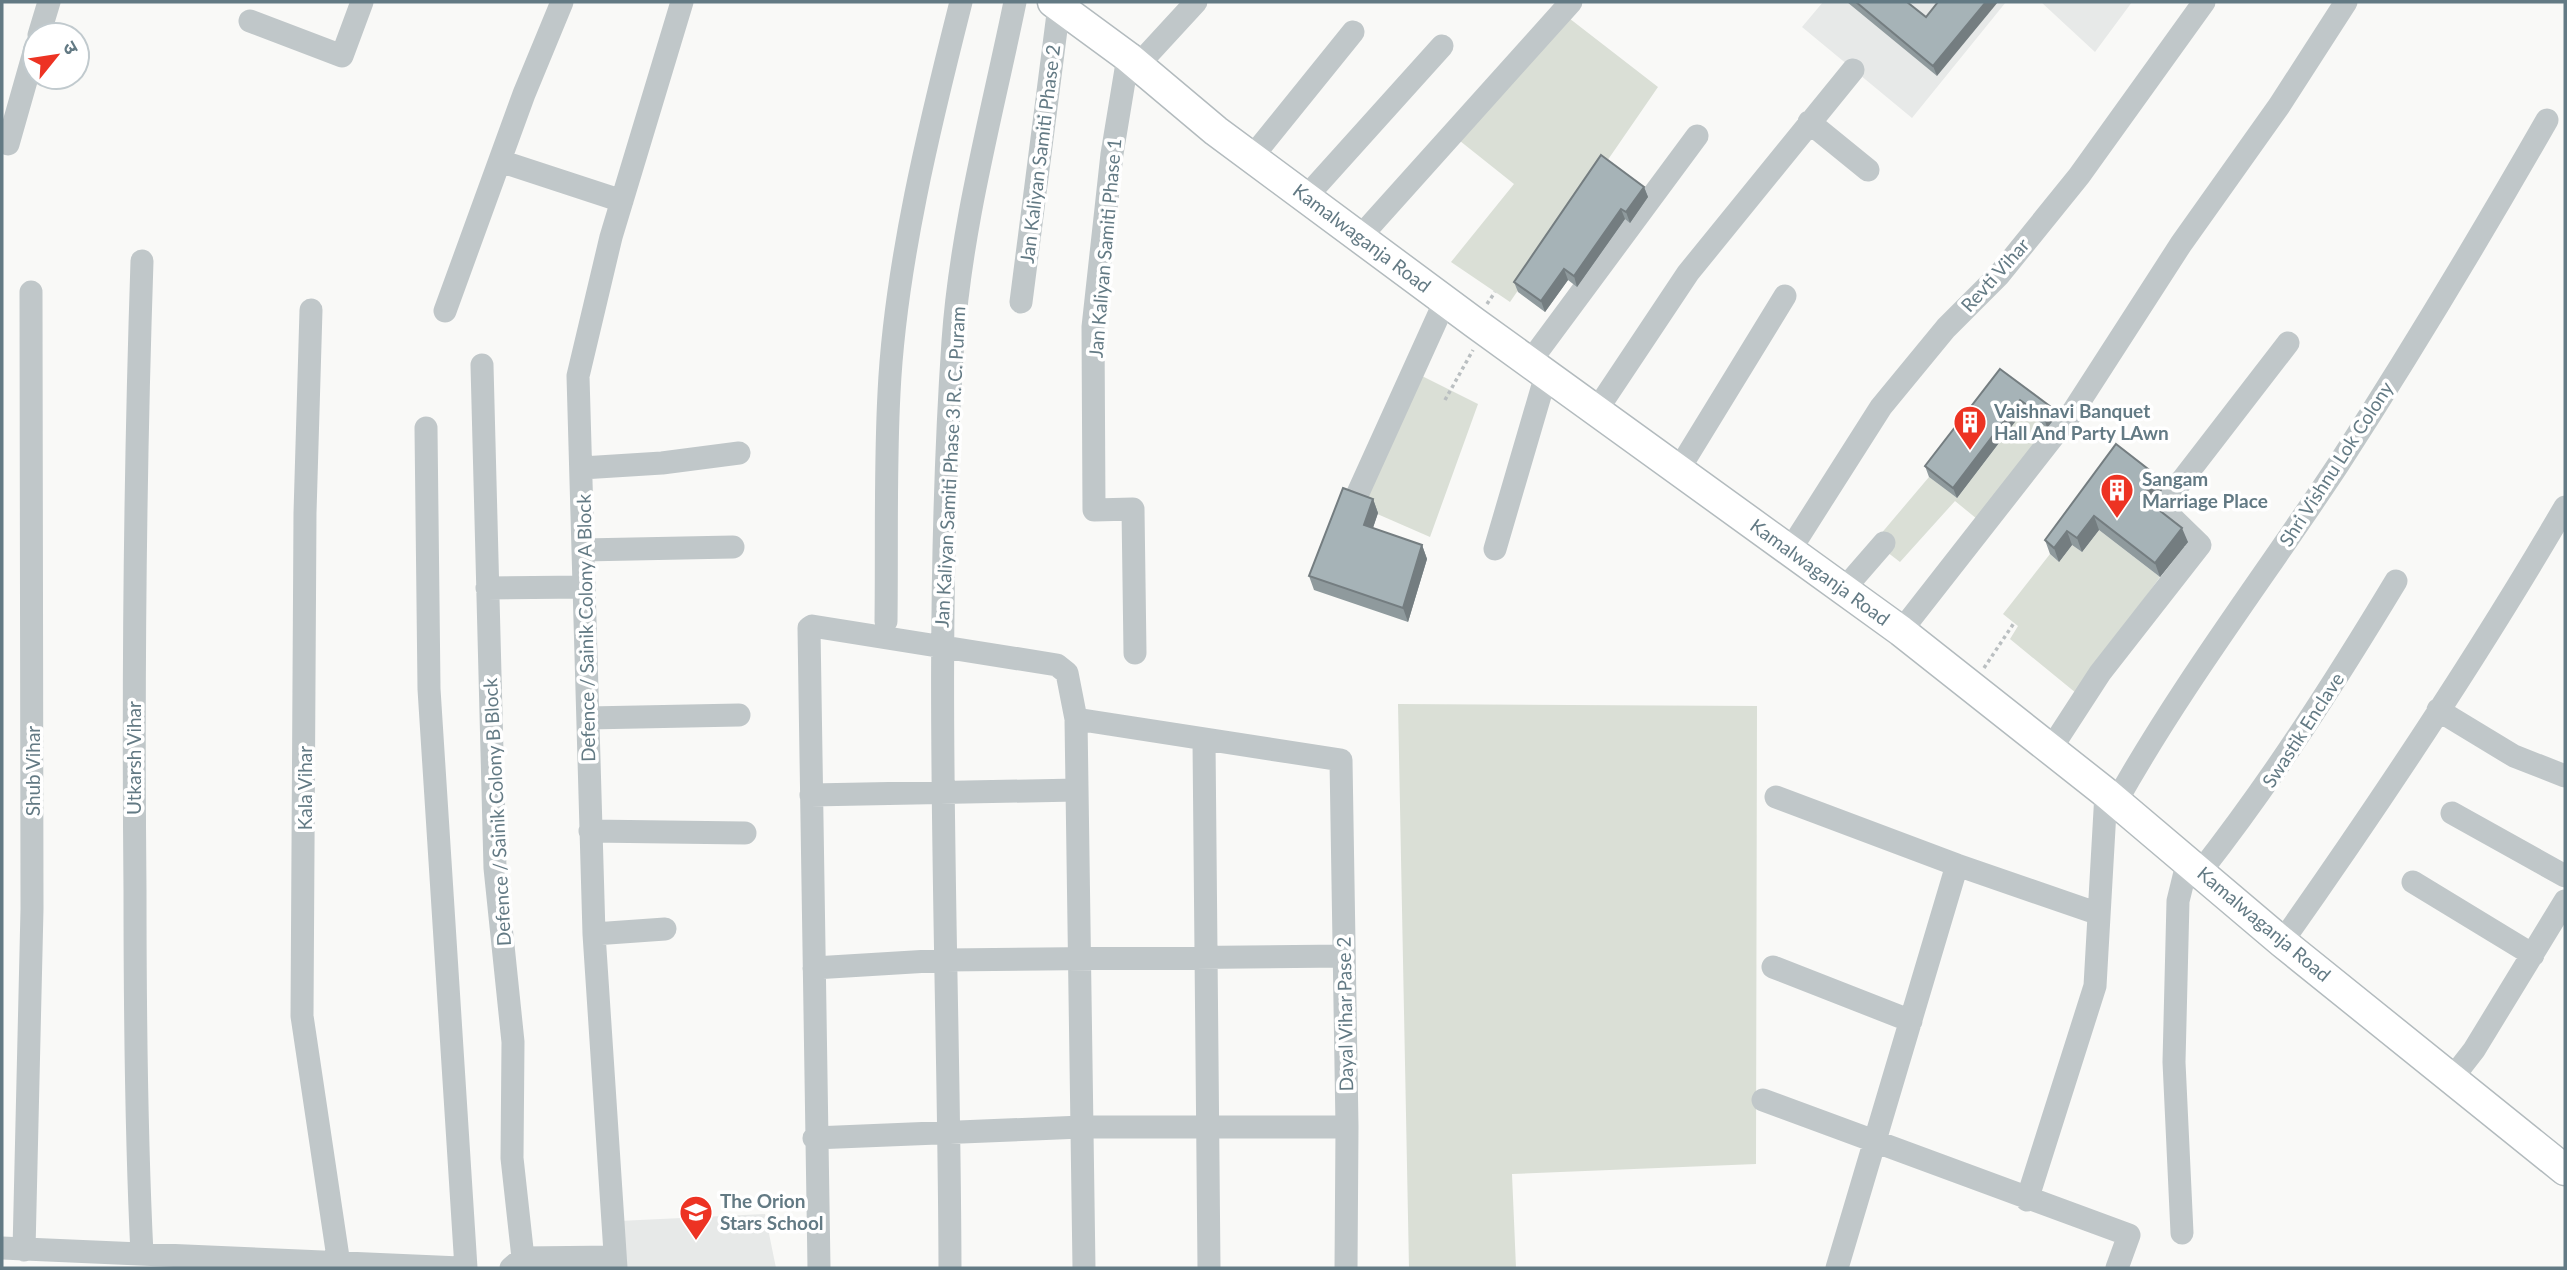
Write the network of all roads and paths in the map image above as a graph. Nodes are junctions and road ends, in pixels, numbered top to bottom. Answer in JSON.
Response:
{"nodes":[{"id":1,"x":48,"y":2,"type":"edge"},
{"id":2,"x":362,"y":2,"type":"edge"},
{"id":3,"x":562,"y":2,"type":"edge"},
{"id":4,"x":682,"y":2,"type":"edge"},
{"id":5,"x":961,"y":2,"type":"edge"},
{"id":6,"x":1015,"y":2,"type":"edge"},
{"id":7,"x":1195,"y":2,"type":"edge"},
{"id":8,"x":1572,"y":2,"type":"edge"},
{"id":9,"x":2204,"y":2,"type":"edge"},
{"id":10,"x":2346,"y":2,"type":"edge"},
{"id":11,"x":1056,"y":4,"type":"edge"},
{"id":12,"x":43,"y":21,"type":"edge"},
{"id":13,"x":250,"y":21,"type":"dead end"},
{"id":14,"x":1353,"y":32,"type":"dead end"},
{"id":15,"x":1441,"y":46,"type":"dead end"},
{"id":16,"x":1133,"y":61,"type":"junction"},
{"id":17,"x":1853,"y":70,"type":"dead end"},
{"id":18,"x":23,"y":91,"type":"edge"},
{"id":19,"x":2547,"y":120,"type":"dead end"},
{"id":20,"x":1808,"y":122,"type":"junction"},
{"id":21,"x":1697,"y":136,"type":"dead end"},
{"id":22,"x":8,"y":144,"type":"dead end"},
{"id":23,"x":1252,"y":157,"type":"junction"},
{"id":24,"x":500,"y":161,"type":"junction"},
{"id":25,"x":1868,"y":170,"type":"dead end"},
{"id":26,"x":1306,"y":197,"type":"junction"},
{"id":27,"x":622,"y":201,"type":"junction"},
{"id":28,"x":1360,"y":237,"type":"junction"},
{"id":29,"x":142,"y":261,"type":"dead end"},
{"id":30,"x":31,"y":292,"type":"dead end"},
{"id":31,"x":1785,"y":296,"type":"dead end"},
{"id":32,"x":1445,"y":301,"type":"junction"},
{"id":33,"x":1021,"y":302,"type":"dead end"},
{"id":34,"x":311,"y":310,"type":"dead end"},
{"id":35,"x":445,"y":311,"type":"dead end"},
{"id":36,"x":1485,"y":330,"type":"junction"},
{"id":37,"x":2288,"y":343,"type":"dead end"},
{"id":38,"x":482,"y":365,"type":"dead end"},
{"id":39,"x":1537,"y":369,"type":"junction"},
{"id":40,"x":1445,"y":400,"type":"dead end"},
{"id":41,"x":1596,"y":411,"type":"junction"},
{"id":42,"x":426,"y":428,"type":"dead end"},
{"id":43,"x":739,"y":453,"type":"dead end"},
{"id":44,"x":582,"y":468,"type":"junction"},
{"id":45,"x":1679,"y":469,"type":"junction"},
{"id":46,"x":1353,"y":504,"type":"edge"},
{"id":47,"x":2565,"y":507,"type":"edge"},
{"id":48,"x":1884,"y":543,"type":"dead end"},
{"id":49,"x":733,"y":547,"type":"dead end"},
{"id":50,"x":1495,"y":549,"type":"dead end"},
{"id":51,"x":583,"y":550,"type":"junction"},
{"id":52,"x":1790,"y":550,"type":"junction"},
{"id":53,"x":2396,"y":581,"type":"dead end"},
{"id":54,"x":583,"y":586,"type":"junction"},
{"id":55,"x":487,"y":588,"type":"junction"},
{"id":56,"x":1844,"y":589,"type":"junction"},
{"id":57,"x":886,"y":621,"type":"dead end"},
{"id":58,"x":2014,"y":623,"type":"dead end"},
{"id":59,"x":1901,"y":631,"type":"junction"},
{"id":60,"x":942,"y":645,"type":"junction"},
{"id":61,"x":1135,"y":653,"type":"dead end"},
{"id":62,"x":1971,"y":687,"type":"junction"},
{"id":63,"x":2438,"y":710,"type":"junction"},
{"id":64,"x":739,"y":715,"type":"dead end"},
{"id":65,"x":589,"y":718,"type":"junction"},
{"id":66,"x":1076,"y":719,"type":"junction"},
{"id":67,"x":1203,"y":741,"type":"junction"},
{"id":68,"x":2050,"y":750,"type":"junction"},
{"id":69,"x":2565,"y":776,"type":"edge"},
{"id":70,"x":1077,"y":790,"type":"junction"},
{"id":71,"x":941,"y":794,"type":"junction"},
{"id":72,"x":811,"y":796,"type":"junction"},
{"id":73,"x":1776,"y":797,"type":"dead end"},
{"id":74,"x":2111,"y":797,"type":"junction"},
{"id":75,"x":2452,"y":813,"type":"dead end"},
{"id":76,"x":590,"y":831,"type":"junction"},
{"id":77,"x":745,"y":833,"type":"dead end"},
{"id":78,"x":1957,"y":865,"type":"junction"},
{"id":79,"x":2194,"y":866,"type":"junction"},
{"id":80,"x":2565,"y":876,"type":"edge"},
{"id":81,"x":2413,"y":882,"type":"dead end"},
{"id":82,"x":2565,"y":901,"type":"edge"},
{"id":83,"x":2099,"y":914,"type":"junction"},
{"id":84,"x":665,"y":929,"type":"dead end"},
{"id":85,"x":594,"y":934,"type":"junction"},
{"id":86,"x":2282,"y":942,"type":"junction"},
{"id":87,"x":2533,"y":955,"type":"junction"},
{"id":88,"x":1206,"y":956,"type":"junction"},
{"id":89,"x":1344,"y":956,"type":"junction"},
{"id":90,"x":1079,"y":958,"type":"junction"},
{"id":91,"x":946,"y":960,"type":"junction"},
{"id":92,"x":1773,"y":967,"type":"dead end"},
{"id":93,"x":814,"y":968,"type":"junction"},
{"id":94,"x":1911,"y":1021,"type":"junction"},
{"id":95,"x":2453,"y":1077,"type":"junction"},
{"id":96,"x":1763,"y":1100,"type":"dead end"},
{"id":97,"x":1082,"y":1127,"type":"junction"},
{"id":98,"x":1348,"y":1127,"type":"junction"},
{"id":99,"x":1207,"y":1128,"type":"junction"},
{"id":100,"x":949,"y":1133,"type":"junction"},
{"id":101,"x":814,"y":1138,"type":"junction"},
{"id":102,"x":1877,"y":1142,"type":"junction"},
{"id":103,"x":2565,"y":1170,"type":"edge"},
{"id":104,"x":2027,"y":1200,"type":"junction"},
{"id":105,"x":2182,"y":1233,"type":"dead end"},
{"id":106,"x":13,"y":1249,"type":"edge"},
{"id":107,"x":142,"y":1254,"type":"junction"},
{"id":108,"x":115,"y":1260,"type":"edge"},
{"id":109,"x":517,"y":1263,"type":"edge"},
{"id":110,"x":615,"y":1263,"type":"edge"},
{"id":111,"x":231,"y":1264,"type":"edge"},
{"id":112,"x":339,"y":1264,"type":"junction"},
{"id":113,"x":269,"y":1265,"type":"edge"},
{"id":114,"x":388,"y":1267,"type":"edge"},
{"id":115,"x":460,"y":1268,"type":"edge"},
{"id":116,"x":466,"y":1268,"type":"edge"},
{"id":117,"x":819,"y":1268,"type":"edge"},
{"id":118,"x":950,"y":1268,"type":"edge"},
{"id":119,"x":1083,"y":1268,"type":"edge"},
{"id":120,"x":1209,"y":1268,"type":"edge"},
{"id":121,"x":1346,"y":1268,"type":"edge"},
{"id":122,"x":1837,"y":1268,"type":"edge"},
{"id":123,"x":2117,"y":1268,"type":"edge"}],
"edges":[{"from":1,"to":12,"type":"street"},
{"from":2,"to":13,"type":"street"},
{"from":3,"to":24,"type":"street"},
{"from":4,"to":27,"type":"street","name":"Defence / Sainik Colony A Block"},
{"from":5,"to":57,"type":"street"},
{"from":6,"to":60,"type":"street","name":"Jan Kaliyan Samiti Phase 3 R. C. Puram"},
{"from":7,"to":16,"type":"street"},
{"from":8,"to":28,"type":"street"},
{"from":9,"to":52,"type":"street","name":"Revti Vihar"},
{"from":10,"to":59,"type":"street"},
{"from":11,"to":16,"type":"main road","name":"Kamalwaganja Road"},
{"from":11,"to":33,"type":"street","name":"Jan Kaliyan Samiti Phase 2"},
{"from":14,"to":23,"type":"street"},
{"from":15,"to":26,"type":"street"},
{"from":16,"to":23,"type":"main road","name":"Kamalwaganja Road"},
{"from":16,"to":61,"type":"street","name":"Jan Kaliyan Samiti Phase 1"},
{"from":17,"to":20,"type":"street"},
{"from":18,"to":22,"type":"street"},
{"from":19,"to":74,"type":"street","name":"Shri Vishnu Lok Colony"},
{"from":20,"to":25,"type":"street"},
{"from":20,"to":41,"type":"street"},
{"from":21,"to":39,"type":"street"},
{"from":23,"to":26,"type":"main road","name":"Kamalwaganja Road"},
{"from":24,"to":27,"type":"street"},
{"from":24,"to":35,"type":"street"},
{"from":26,"to":28,"type":"main road","name":"Kamalwaganja Road"},
{"from":27,"to":44,"type":"street","name":"Defence / Sainik Colony A Block"},
{"from":28,"to":32,"type":"main road","name":"Kamalwaganja Road"},
{"from":29,"to":107,"type":"street","name":"Utkarsh Vihar"},
{"from":30,"to":106,"type":"street","name":"Shub Vihar"},
{"from":31,"to":45,"type":"street"},
{"from":32,"to":36,"type":"main road","name":"Kamalwaganja Road"},
{"from":32,"to":46,"type":"street"},
{"from":34,"to":112,"type":"street","name":"Kala Vihar"},
{"from":36,"to":39,"type":"main road","name":"Kamalwaganja Road"},
{"from":36,"to":40,"type":"path"},
{"from":37,"to":68,"type":"street"},
{"from":38,"to":55,"type":"street","name":"Defence / Sainik Colony B Block"},
{"from":39,"to":41,"type":"main road","name":"Kamalwaganja Road"},
{"from":39,"to":50,"type":"street"},
{"from":41,"to":45,"type":"main road","name":"Kamalwaganja Road"},
{"from":42,"to":116,"type":"street"},
{"from":43,"to":44,"type":"street"},
{"from":44,"to":51,"type":"street","name":"Defence / Sainik Colony A Block"},
{"from":45,"to":52,"type":"main road","name":"Kamalwaganja Road"},
{"from":47,"to":63,"type":"street"},
{"from":48,"to":56,"type":"street"},
{"from":49,"to":51,"type":"street"},
{"from":51,"to":54,"type":"street","name":"Defence / Sainik Colony A Block"},
{"from":52,"to":56,"type":"main road","name":"Kamalwaganja Road"},
{"from":53,"to":79,"type":"street","name":"Swastik Enclave"},
{"from":54,"to":55,"type":"street"},
{"from":54,"to":65,"type":"street","name":"Defence / Sainik Colony A Block"},
{"from":55,"to":109,"type":"street","name":"Defence / Sainik Colony B Block"},
{"from":56,"to":59,"type":"main road","name":"Kamalwaganja Road"},
{"from":58,"to":62,"type":"path"},
{"from":59,"to":62,"type":"main road","name":"Kamalwaganja Road"},
{"from":60,"to":66,"type":"street"},
{"from":60,"to":71,"type":"street","name":"Jan Kaliyan Samiti Phase 3 R. C. Puram"},
{"from":60,"to":72,"type":"street"},
{"from":62,"to":68,"type":"main road","name":"Kamalwaganja Road"},
{"from":63,"to":69,"type":"street"},
{"from":63,"to":86,"type":"street"},
{"from":64,"to":65,"type":"street"},
{"from":65,"to":76,"type":"street","name":"Defence / Sainik Colony A Block"},
{"from":66,"to":67,"type":"street"},
{"from":66,"to":70,"type":"street"},
{"from":67,"to":88,"type":"street"},
{"from":67,"to":89,"type":"street","name":"Dayal Vihar Pase 2"},
{"from":68,"to":74,"type":"main road","name":"Kamalwaganja Road"},
{"from":70,"to":71,"type":"street"},
{"from":70,"to":90,"type":"street"},
{"from":71,"to":72,"type":"street"},
{"from":71,"to":91,"type":"street","name":"Jan Kaliyan Samiti Phase 3 R. C. Puram"},
{"from":72,"to":93,"type":"street"},
{"from":73,"to":78,"type":"street"},
{"from":74,"to":79,"type":"main road","name":"Kamalwaganja Road"},
{"from":74,"to":83,"type":"street"},
{"from":75,"to":80,"type":"street"},
{"from":76,"to":77,"type":"street"},
{"from":76,"to":85,"type":"street","name":"Defence / Sainik Colony A Block"},
{"from":78,"to":83,"type":"street"},
{"from":78,"to":94,"type":"street"},
{"from":79,"to":86,"type":"main road","name":"Kamalwaganja Road"},
{"from":79,"to":105,"type":"street"},
{"from":81,"to":87,"type":"street"},
{"from":82,"to":87,"type":"street"},
{"from":83,"to":104,"type":"street"},
{"from":84,"to":85,"type":"street"},
{"from":85,"to":110,"type":"street","name":"Defence / Sainik Colony A Block"},
{"from":86,"to":95,"type":"main road","name":"Kamalwaganja Road"},
{"from":87,"to":95,"type":"street"},
{"from":88,"to":89,"type":"street"},
{"from":88,"to":90,"type":"street"},
{"from":88,"to":99,"type":"street"},
{"from":89,"to":98,"type":"street","name":"Dayal Vihar Pase 2"},
{"from":90,"to":91,"type":"street"},
{"from":90,"to":97,"type":"street"},
{"from":91,"to":93,"type":"street"},
{"from":91,"to":100,"type":"street","name":"Jan Kaliyan Samiti Phase 3 R. C. Puram"},
{"from":92,"to":94,"type":"street"},
{"from":93,"to":101,"type":"street"},
{"from":94,"to":102,"type":"street"},
{"from":95,"to":103,"type":"main road","name":"Kamalwaganja Road"},
{"from":96,"to":102,"type":"street"},
{"from":97,"to":99,"type":"street"},
{"from":97,"to":100,"type":"street"},
{"from":97,"to":119,"type":"street"},
{"from":98,"to":99,"type":"street"},
{"from":98,"to":121,"type":"street","name":"Dayal Vihar Pase 2"},
{"from":99,"to":120,"type":"street"},
{"from":100,"to":101,"type":"street"},
{"from":100,"to":118,"type":"street","name":"Jan Kaliyan Samiti Phase 3 R. C. Puram"},
{"from":101,"to":117,"type":"street"},
{"from":102,"to":104,"type":"street"},
{"from":102,"to":122,"type":"street"},
{"from":104,"to":123,"type":"street"},
{"from":106,"to":108,"type":"street"},
{"from":107,"to":108,"type":"street"},
{"from":107,"to":111,"type":"street"},
{"from":109,"to":110,"type":"street"},
{"from":111,"to":113,"type":"street"},
{"from":112,"to":113,"type":"street"},
{"from":112,"to":114,"type":"street"},
{"from":114,"to":115,"type":"street"}]}
